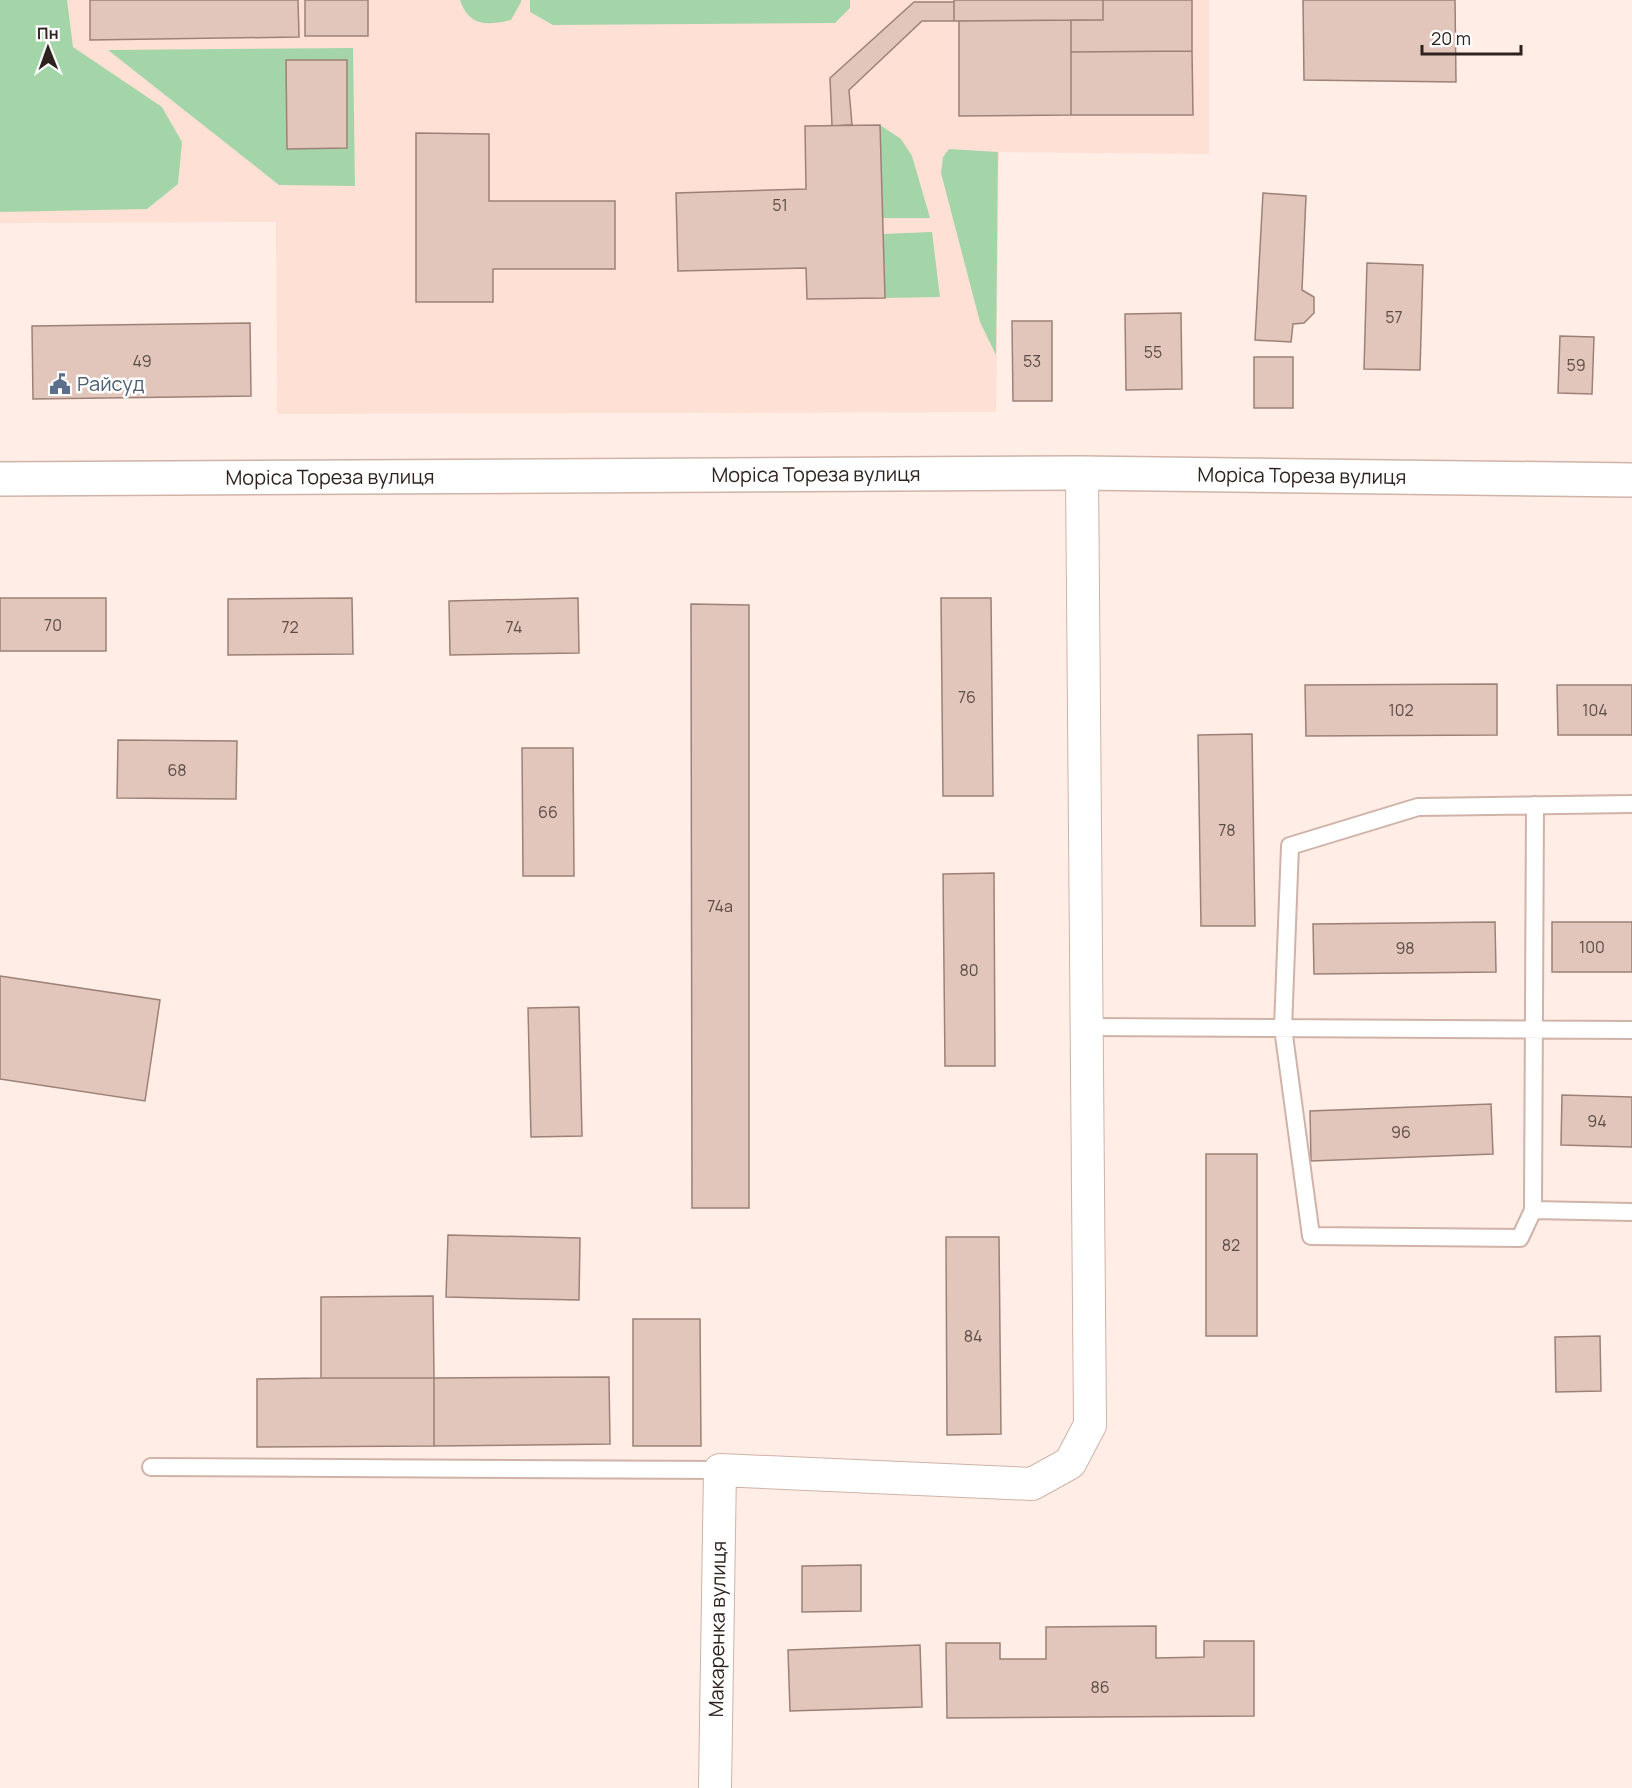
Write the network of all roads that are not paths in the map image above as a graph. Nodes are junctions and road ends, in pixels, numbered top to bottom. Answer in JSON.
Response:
{"nodes":[{"id":1,"x":1082,"y":473,"type":"junction"},
{"id":2,"x":0,"y":479,"type":"edge"},
{"id":3,"x":1632,"y":480,"type":"edge"},
{"id":4,"x":1632,"y":804,"type":"edge"},
{"id":5,"x":1535,"y":805,"type":"junction"},
{"id":6,"x":1087,"y":1027,"type":"junction"},
{"id":7,"x":1283,"y":1028,"type":"junction"},
{"id":8,"x":1534,"y":1029,"type":"junction"},
{"id":9,"x":1632,"y":1030,"type":"edge"},
{"id":10,"x":1533,"y":1210,"type":"junction"},
{"id":11,"x":1632,"y":1212,"type":"edge"},
{"id":12,"x":151,"y":1467,"type":"dead end"},
{"id":13,"x":720,"y":1470,"type":"junction"},
{"id":14,"x":715,"y":1788,"type":"edge"}],
"edges":[{"from":1,"to":2,"type":"street","name":"Моріса Тореза вулиця"},
{"from":1,"to":3,"type":"street","name":"Моріса Тореза вулиця"},
{"from":1,"to":6,"type":"street"},
{"from":4,"to":5,"type":"lane"},
{"from":5,"to":7,"type":"lane"},
{"from":5,"to":8,"type":"lane"},
{"from":6,"to":7,"type":"lane"},
{"from":6,"to":13,"type":"street"},
{"from":7,"to":8,"type":"lane"},
{"from":7,"to":10,"type":"lane"},
{"from":8,"to":9,"type":"lane"},
{"from":8,"to":10,"type":"lane"},
{"from":10,"to":11,"type":"lane"},
{"from":12,"to":13,"type":"lane"},
{"from":13,"to":14,"type":"street","name":"Макаренка вулиця"}]}
